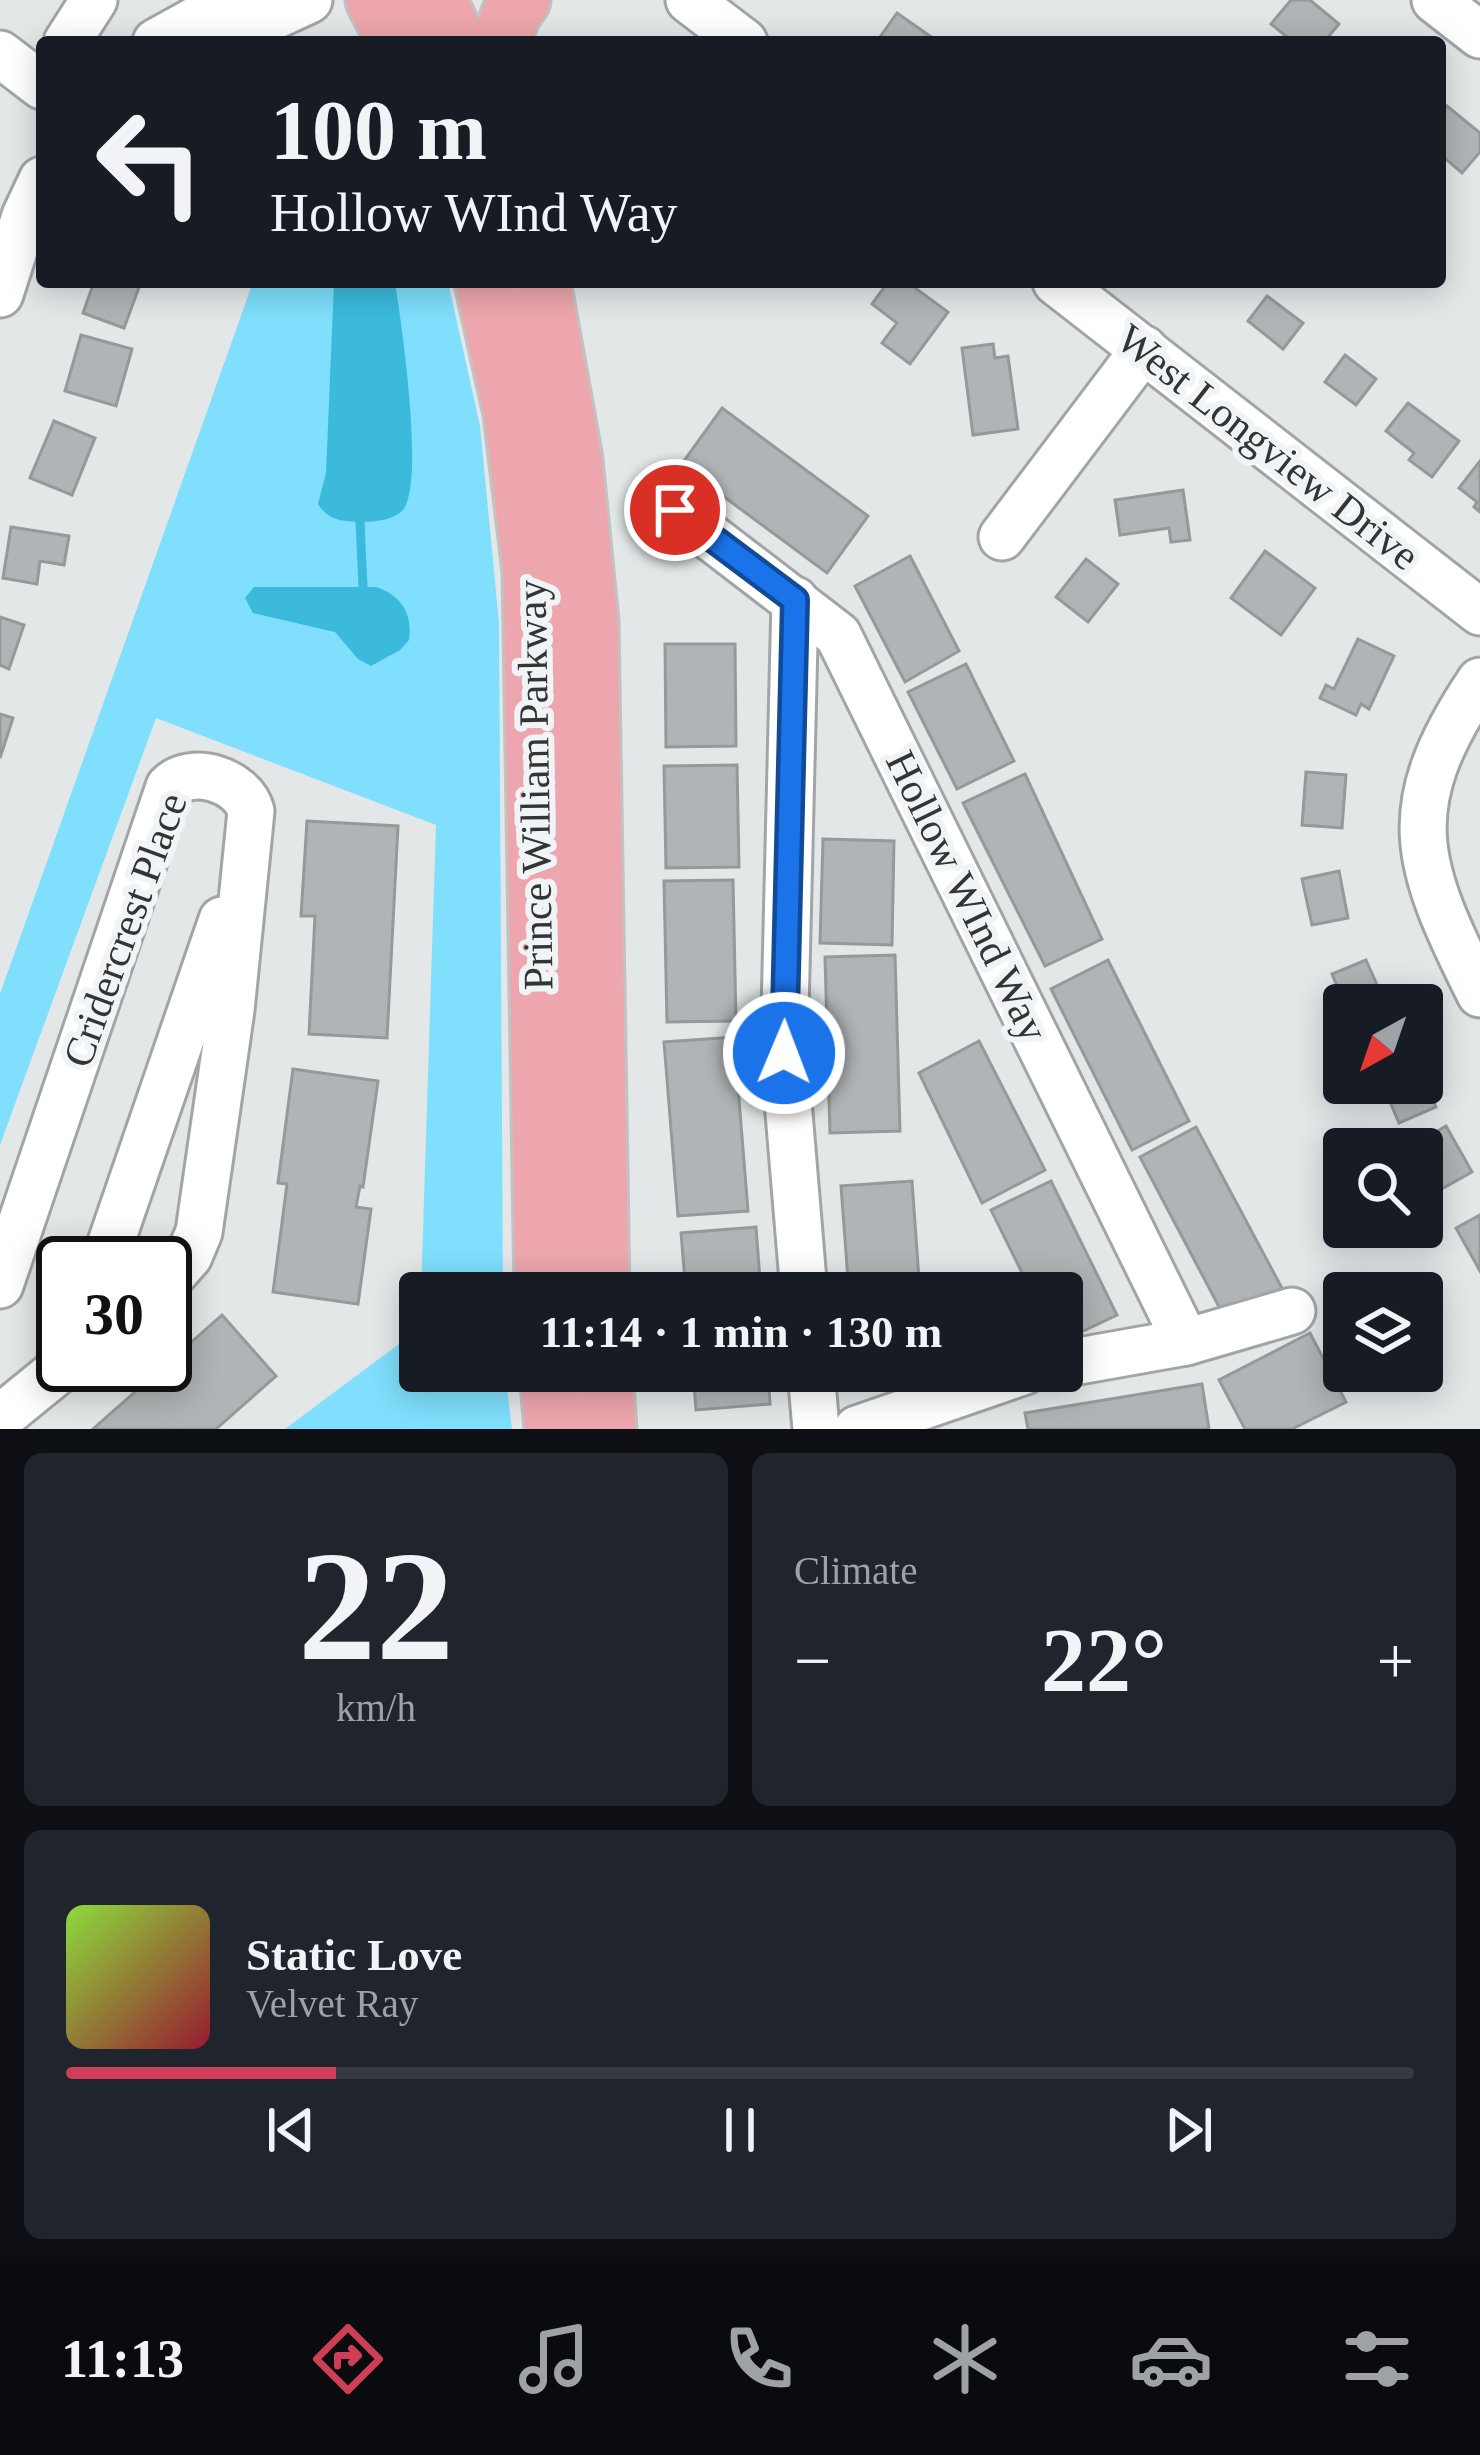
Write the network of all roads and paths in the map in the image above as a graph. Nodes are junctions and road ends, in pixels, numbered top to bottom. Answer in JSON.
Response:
{"nodes":[{"id":1,"x":94,"y":0,"type":"edge"},
{"id":2,"x":232,"y":0,"type":"edge"},
{"id":3,"x":309,"y":0,"type":"edge"},
{"id":4,"x":375,"y":0,"type":"edge"},
{"id":5,"x":437,"y":0,"type":"edge"},
{"id":6,"x":521,"y":0,"type":"edge"},
{"id":7,"x":689,"y":0,"type":"edge"},
{"id":8,"x":1435,"y":0,"type":"edge"},
{"id":9,"x":1480,"y":35,"type":"edge"},
{"id":10,"x":71,"y":36,"type":"edge"},
{"id":11,"x":167,"y":36,"type":"edge"},
{"id":12,"x":231,"y":36,"type":"edge"},
{"id":13,"x":394,"y":36,"type":"edge"},
{"id":14,"x":454,"y":36,"type":"edge"},
{"id":15,"x":503,"y":36,"type":"edge"},
{"id":16,"x":736,"y":36,"type":"edge"},
{"id":17,"x":36,"y":193,"type":"edge"},
{"id":18,"x":485,"y":288,"type":"edge"},
{"id":19,"x":542,"y":288,"type":"edge"},
{"id":20,"x":1064,"y":288,"type":"edge"},
{"id":21,"x":0,"y":294,"type":"edge"},
{"id":22,"x":1144,"y":349,"type":"junction"},
{"id":23,"x":675,"y":510,"type":"dead end"},
{"id":24,"x":1002,"y":537,"type":"dead end"},
{"id":25,"x":795,"y":600,"type":"junction"},
{"id":26,"x":1480,"y":612,"type":"edge"},
{"id":27,"x":1480,"y":681,"type":"edge"},
{"id":28,"x":248,"y":845,"type":"junction"},
{"id":29,"x":1480,"y":994,"type":"edge"},
{"id":30,"x":113,"y":1236,"type":"edge"},
{"id":31,"x":192,"y":1247,"type":"edge"},
{"id":32,"x":544,"y":1272,"type":"edge"},
{"id":33,"x":600,"y":1272,"type":"edge"},
{"id":34,"x":802,"y":1272,"type":"edge"},
{"id":35,"x":0,"y":1286,"type":"edge"},
{"id":36,"x":1292,"y":1311,"type":"dead end"},
{"id":37,"x":1186,"y":1342,"type":"junction"},
{"id":38,"x":1083,"y":1360,"type":"edge"},
{"id":39,"x":36,"y":1389,"type":"edge"},
{"id":40,"x":551,"y":1392,"type":"edge"},
{"id":41,"x":604,"y":1392,"type":"edge"},
{"id":42,"x":813,"y":1392,"type":"edge"},
{"id":43,"x":964,"y":1392,"type":"edge"},
{"id":44,"x":0,"y":1418,"type":"edge"},
{"id":45,"x":554,"y":1429,"type":"edge"},
{"id":46,"x":607,"y":1429,"type":"edge"},
{"id":47,"x":816,"y":1429,"type":"edge"},
{"id":48,"x":857,"y":1429,"type":"edge"}],
"edges":[{"from":1,"to":10,"type":"street"},
{"from":2,"to":11,"type":"street"},
{"from":3,"to":12,"type":"street"},
{"from":4,"to":13,"type":"main road"},
{"from":5,"to":14,"type":"main road"},
{"from":6,"to":15,"type":"main road"},
{"from":7,"to":16,"type":"street"},
{"from":8,"to":9,"type":"street"},
{"from":17,"to":21,"type":"street"},
{"from":18,"to":32,"type":"main road","name":"Prince William Parkway"},
{"from":19,"to":33,"type":"main road","name":"Prince William Parkway"},
{"from":20,"to":22,"type":"street","name":"West Longview Drive"},
{"from":22,"to":24,"type":"street"},
{"from":22,"to":26,"type":"street","name":"West Longview Drive"},
{"from":23,"to":25,"type":"street","name":"Hollow WInd Way"},
{"from":25,"to":34,"type":"street"},
{"from":25,"to":37,"type":"street","name":"Hollow WInd Way"},
{"from":27,"to":29,"type":"street"},
{"from":28,"to":30,"type":"street"},
{"from":28,"to":31,"type":"street","name":"Cridercrest Place"},
{"from":28,"to":35,"type":"street","name":"Cridercrest Place"},
{"from":36,"to":37,"type":"street"},
{"from":37,"to":38,"type":"street"},
{"from":39,"to":44,"type":"street"},
{"from":40,"to":45,"type":"main road"},
{"from":41,"to":46,"type":"main road"},
{"from":42,"to":47,"type":"street"},
{"from":43,"to":48,"type":"street"}]}
